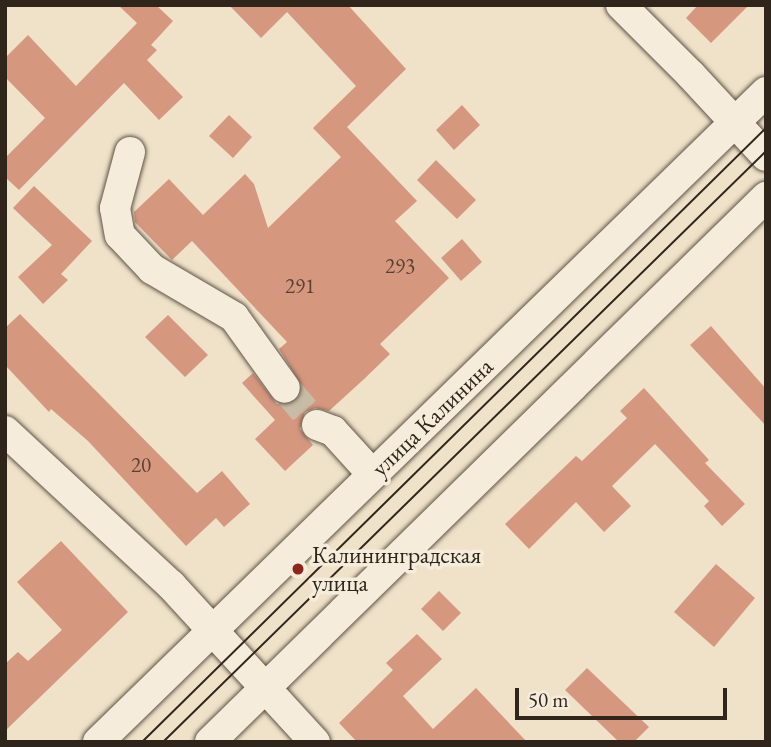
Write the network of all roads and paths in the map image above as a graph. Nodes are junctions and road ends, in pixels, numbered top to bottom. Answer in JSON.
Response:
{"nodes":[{"id":1,"x":621,"y":5,"type":"edge"},
{"id":2,"x":766,"y":92,"type":"edge"},
{"id":3,"x":735,"y":122,"type":"junction"},
{"id":4,"x":130,"y":152,"type":"dead end"},
{"id":5,"x":766,"y":156,"type":"edge"},
{"id":6,"x":766,"y":197,"type":"edge"},
{"id":7,"x":285,"y":388,"type":"tunnel mouth"},
{"id":8,"x":317,"y":425,"type":"tunnel mouth"},
{"id":9,"x":5,"y":431,"type":"edge"},
{"id":10,"x":373,"y":475,"type":"junction"},
{"id":11,"x":212,"y":631,"type":"junction"},
{"id":12,"x":265,"y":688,"type":"junction"},
{"id":13,"x":98,"y":742,"type":"edge"},
{"id":14,"x":210,"y":742,"type":"edge"},
{"id":15,"x":315,"y":742,"type":"edge"}],
"edges":[{"from":1,"to":3,"type":"street"},
{"from":2,"to":3,"type":"street","name":"улица Калинина"},
{"from":3,"to":5,"type":"street"},
{"from":3,"to":10,"type":"street","name":"улица Калинина"},
{"from":4,"to":7,"type":"street"},
{"from":6,"to":12,"type":"street"},
{"from":8,"to":10,"type":"street"},
{"from":9,"to":11,"type":"street"},
{"from":10,"to":11,"type":"street","name":"улица Калинина"},
{"from":11,"to":12,"type":"street"},
{"from":11,"to":13,"type":"street","name":"улица Калинина"},
{"from":12,"to":14,"type":"street"},
{"from":12,"to":15,"type":"street"}]}
